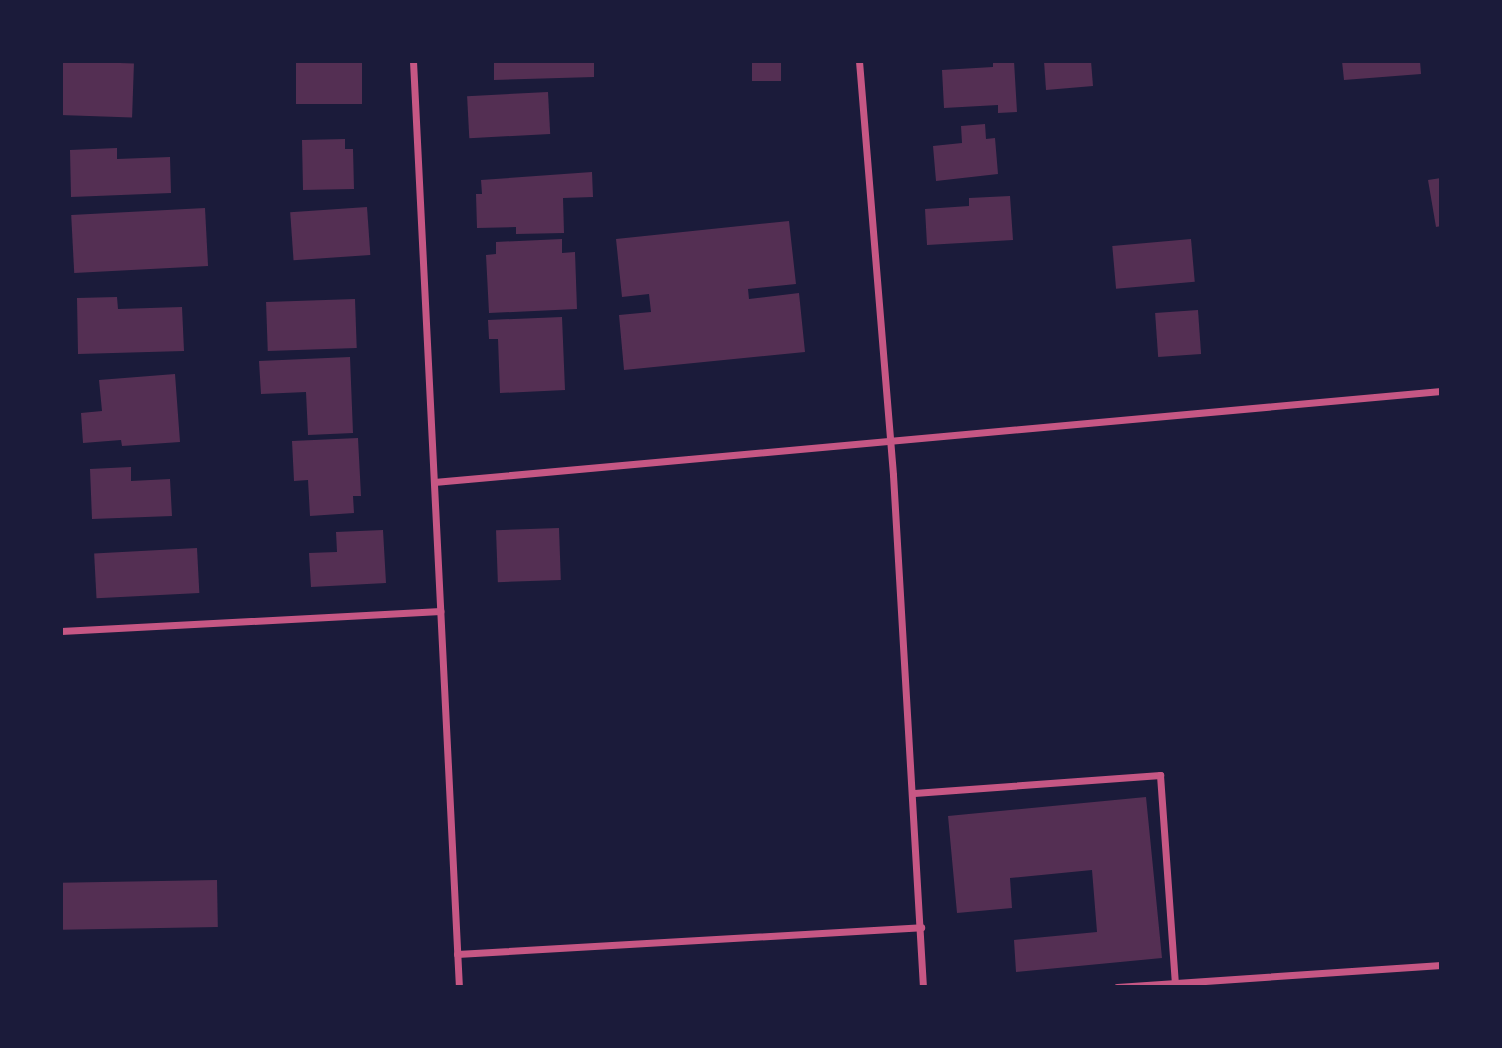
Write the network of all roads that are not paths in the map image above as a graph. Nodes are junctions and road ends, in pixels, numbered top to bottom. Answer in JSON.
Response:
{"nodes":[{"id":1,"x":412,"y":61,"type":"edge"},
{"id":2,"x":859,"y":61,"type":"edge"},
{"id":3,"x":1441,"y":391,"type":"edge"},
{"id":4,"x":891,"y":441,"type":"junction"},
{"id":5,"x":434,"y":482,"type":"junction"},
{"id":6,"x":440,"y":611,"type":"junction"},
{"id":7,"x":61,"y":631,"type":"edge"},
{"id":8,"x":914,"y":793,"type":"junction"},
{"id":9,"x":921,"y":927,"type":"junction"},
{"id":10,"x":457,"y":954,"type":"junction"},
{"id":11,"x":1441,"y":965,"type":"edge"},
{"id":12,"x":1175,"y":983,"type":"junction"},
{"id":13,"x":459,"y":987,"type":"edge"},
{"id":14,"x":923,"y":987,"type":"edge"},
{"id":15,"x":1116,"y":987,"type":"edge"}],
"edges":[{"from":1,"to":5,"type":"street"},
{"from":2,"to":4,"type":"street"},
{"from":3,"to":4,"type":"street"},
{"from":4,"to":5,"type":"street"},
{"from":4,"to":8,"type":"street"},
{"from":5,"to":6,"type":"street"},
{"from":6,"to":7,"type":"street"},
{"from":6,"to":10,"type":"street"},
{"from":8,"to":9,"type":"street"},
{"from":8,"to":12,"type":"street"},
{"from":9,"to":10,"type":"street"},
{"from":9,"to":14,"type":"street"},
{"from":10,"to":13,"type":"street"},
{"from":11,"to":12,"type":"street"},
{"from":12,"to":15,"type":"street"}]}
